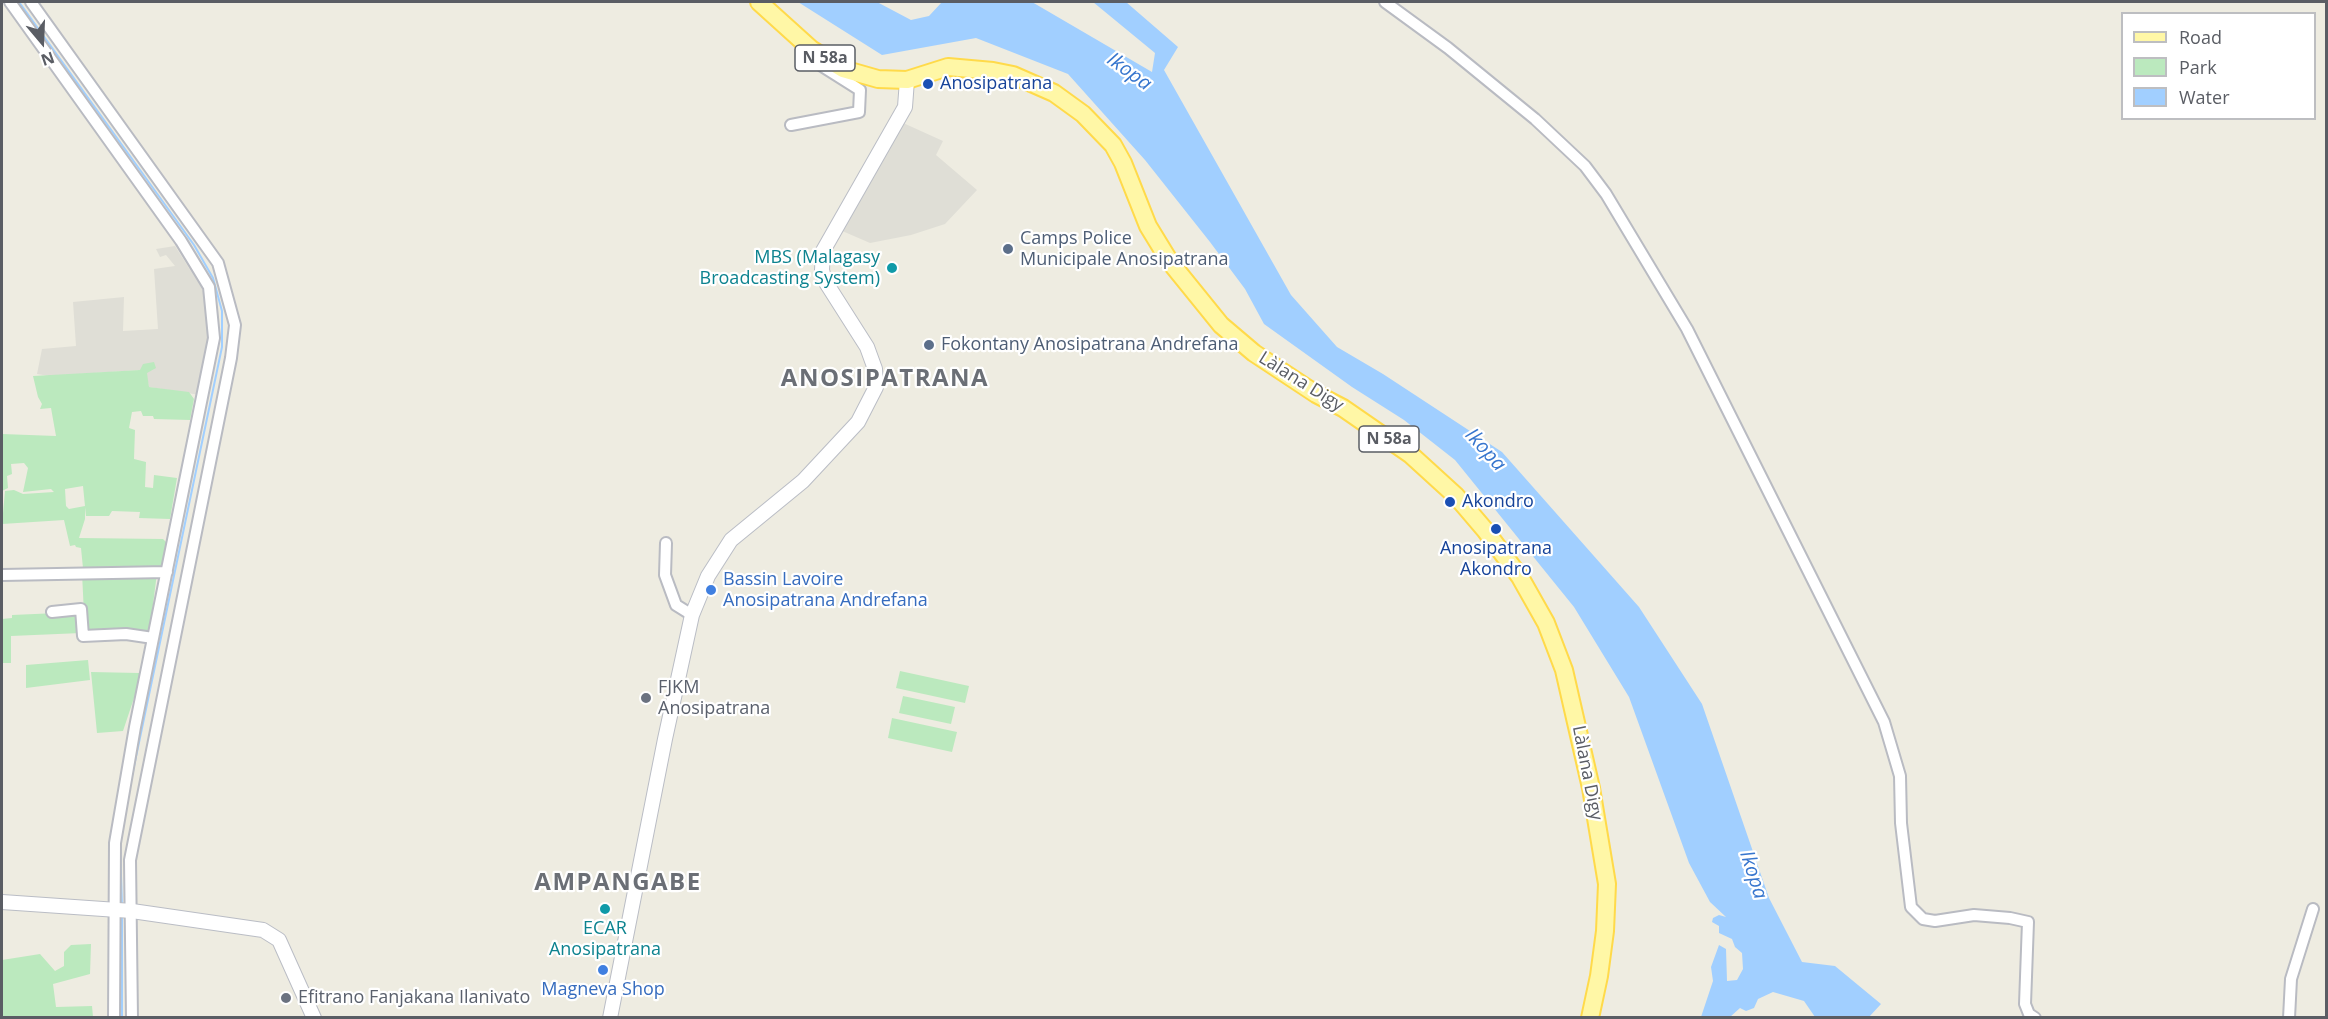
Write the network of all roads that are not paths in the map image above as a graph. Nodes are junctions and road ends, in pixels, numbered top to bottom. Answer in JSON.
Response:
{"nodes":[{"id":1,"x":10,"y":2,"type":"edge"},
{"id":2,"x":32,"y":2,"type":"edge"},
{"id":3,"x":759,"y":2,"type":"edge"},
{"id":4,"x":1385,"y":2,"type":"edge"},
{"id":5,"x":825,"y":58,"type":"junction"},
{"id":6,"x":907,"y":80,"type":"junction"},
{"id":7,"x":791,"y":125,"type":"dead end"},
{"id":8,"x":666,"y":543,"type":"dead end"},
{"id":9,"x":167,"y":572,"type":"junction"},
{"id":10,"x":2,"y":575,"type":"edge"},
{"id":11,"x":52,"y":612,"type":"dead end"},
{"id":12,"x":692,"y":615,"type":"junction"},
{"id":13,"x":153,"y":638,"type":"junction"},
{"id":14,"x":2,"y":902,"type":"edge"},
{"id":15,"x":2313,"y":909,"type":"dead end"},
{"id":16,"x":114,"y":910,"type":"junction"},
{"id":17,"x":132,"y":911,"type":"junction"},
{"id":18,"x":114,"y":1017,"type":"edge"},
{"id":19,"x":132,"y":1017,"type":"edge"},
{"id":20,"x":314,"y":1017,"type":"edge"},
{"id":21,"x":609,"y":1017,"type":"edge"},
{"id":22,"x":1590,"y":1017,"type":"edge"},
{"id":23,"x":2035,"y":1017,"type":"edge"},
{"id":24,"x":2289,"y":1017,"type":"edge"}],
"edges":[{"from":1,"to":9,"type":"street"},
{"from":2,"to":17,"type":"street"},
{"from":3,"to":5,"type":"main road","name":"Làlana Digy","number":"N 58a"},
{"from":4,"to":23,"type":"street"},
{"from":5,"to":6,"type":"main road","name":"Làlana Digy","number":"N 58a"},
{"from":5,"to":7,"type":"street"},
{"from":6,"to":12,"type":"street"},
{"from":6,"to":22,"type":"main road","name":"Làlana Digy","number":"N 58a"},
{"from":8,"to":12,"type":"street"},
{"from":9,"to":10,"type":"street"},
{"from":9,"to":13,"type":"street"},
{"from":11,"to":13,"type":"street"},
{"from":12,"to":21,"type":"street"},
{"from":13,"to":16,"type":"street"},
{"from":14,"to":16,"type":"street"},
{"from":15,"to":24,"type":"street"},
{"from":16,"to":17,"type":"street"},
{"from":16,"to":18,"type":"street"},
{"from":17,"to":19,"type":"street"},
{"from":17,"to":20,"type":"street"}]}
